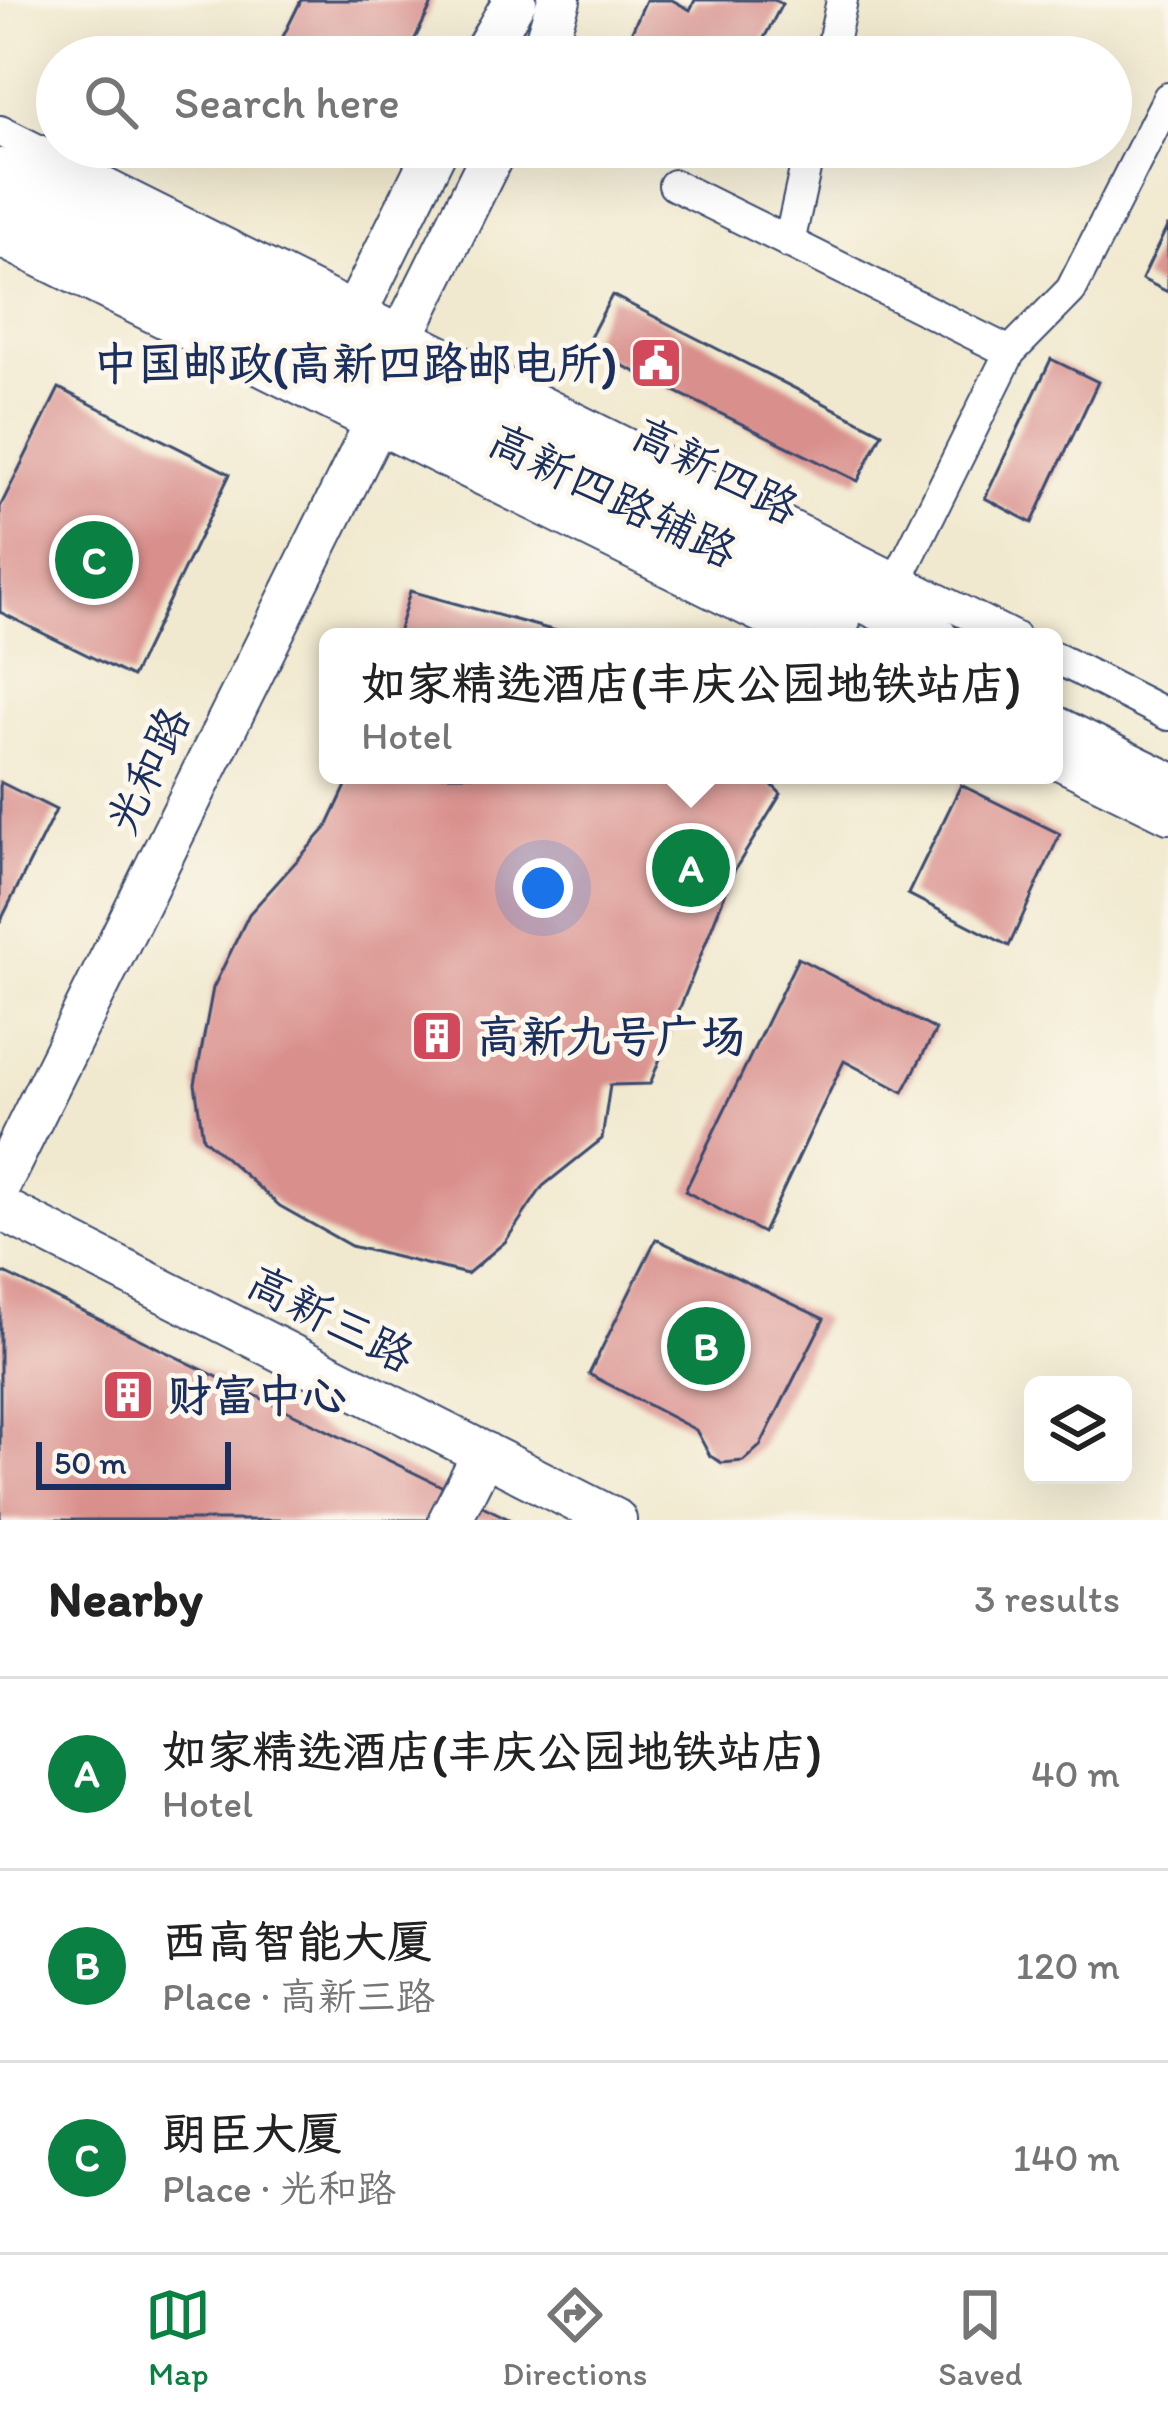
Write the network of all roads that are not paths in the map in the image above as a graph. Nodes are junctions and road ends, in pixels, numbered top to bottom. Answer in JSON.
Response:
{"nodes":[{"id":1,"x":515,"y":0,"type":"edge"},
{"id":2,"x":559,"y":0,"type":"edge"},
{"id":3,"x":842,"y":0,"type":"edge"},
{"id":4,"x":494,"y":36,"type":"edge"},
{"id":5,"x":548,"y":36,"type":"edge"},
{"id":6,"x":834,"y":36,"type":"edge"},
{"id":7,"x":1168,"y":98,"type":"edge"},
{"id":8,"x":0,"y":131,"type":"edge"},
{"id":9,"x":36,"y":151,"type":"edge"},
{"id":10,"x":67,"y":168,"type":"edge"},
{"id":11,"x":427,"y":168,"type":"edge"},
{"id":12,"x":486,"y":168,"type":"edge"},
{"id":13,"x":805,"y":168,"type":"edge"},
{"id":14,"x":0,"y":170,"type":"edge"},
{"id":15,"x":674,"y":185,"type":"dead end"},
{"id":16,"x":0,"y":210,"type":"edge"},
{"id":17,"x":0,"y":242,"type":"edge"},
{"id":18,"x":789,"y":243,"type":"junction"},
{"id":19,"x":349,"y":325,"type":"junction"},
{"id":20,"x":1010,"y":352,"type":"junction"},
{"id":21,"x":388,"y":381,"type":"junction"},
{"id":22,"x":884,"y":609,"type":"edge"},
{"id":23,"x":786,"y":628,"type":"edge"},
{"id":24,"x":919,"y":628,"type":"edge"},
{"id":25,"x":972,"y":628,"type":"edge"},
{"id":26,"x":1063,"y":662,"type":"edge"},
{"id":27,"x":1063,"y":700,"type":"edge"},
{"id":28,"x":1168,"y":715,"type":"edge"},
{"id":29,"x":1063,"y":731,"type":"edge"},
{"id":30,"x":1168,"y":752,"type":"edge"},
{"id":31,"x":1063,"y":766,"type":"edge"},
{"id":32,"x":1168,"y":783,"type":"edge"},
{"id":33,"x":1168,"y":818,"type":"edge"},
{"id":34,"x":0,"y":1183,"type":"edge"},
{"id":35,"x":0,"y":1208,"type":"edge"},
{"id":36,"x":484,"y":1453,"type":"junction"},
{"id":37,"x":450,"y":1520,"type":"edge"},
{"id":38,"x":615,"y":1520,"type":"edge"}],
"edges":[{"from":1,"to":4,"type":"street"},
{"from":2,"to":5,"type":"street"},
{"from":3,"to":6,"type":"street"},
{"from":7,"to":20,"type":"street"},
{"from":8,"to":9,"type":"street","name":"高新四路辅路"},
{"from":10,"to":19,"type":"street","name":"高新四路辅路"},
{"from":11,"to":19,"type":"street"},
{"from":12,"to":21,"type":"street","name":"光和路"},
{"from":13,"to":18,"type":"street"},
{"from":14,"to":19,"type":"street"},
{"from":15,"to":18,"type":"street"},
{"from":16,"to":21,"type":"street","name":"高新四路"},
{"from":17,"to":21,"type":"street","name":"高新四路辅路"},
{"from":18,"to":20,"type":"street"},
{"from":19,"to":21,"type":"street"},
{"from":19,"to":21,"type":"street","name":"高新四路辅路"},
{"from":20,"to":22,"type":"street"},
{"from":21,"to":22,"type":"street","name":"高新四路"},
{"from":21,"to":22,"type":"street","name":"高新四路辅路"},
{"from":21,"to":23,"type":"street","name":"高新四路辅路"},
{"from":21,"to":34,"type":"street","name":"光和路"},
{"from":22,"to":24,"type":"street","name":"高新四路"},
{"from":22,"to":25,"type":"street","name":"高新四路辅路"},
{"from":26,"to":28,"type":"street"},
{"from":27,"to":30,"type":"street"},
{"from":29,"to":32,"type":"street"},
{"from":31,"to":33,"type":"street"},
{"from":35,"to":36,"type":"street","name":"高新三路"},
{"from":36,"to":37,"type":"street"},
{"from":36,"to":38,"type":"street","name":"高新三路"}]}
